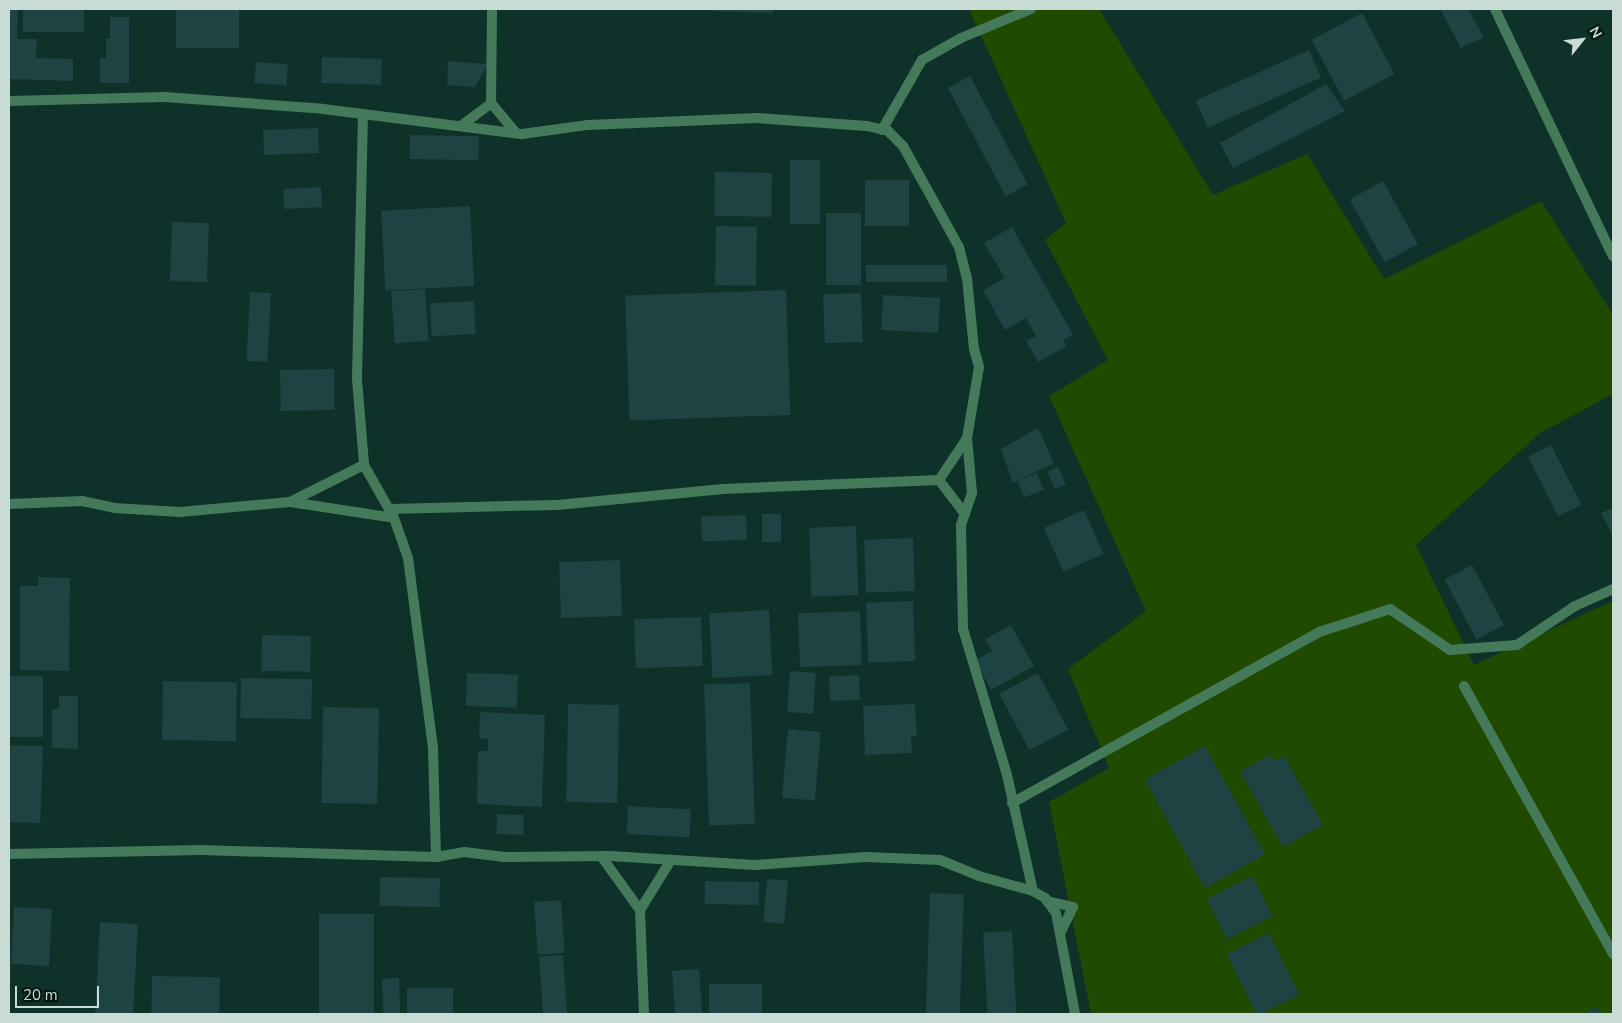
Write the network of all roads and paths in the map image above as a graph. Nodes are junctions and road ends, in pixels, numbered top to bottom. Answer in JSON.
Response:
{"nodes":[{"id":1,"x":492,"y":9,"type":"edge"},
{"id":2,"x":1031,"y":9,"type":"edge"},
{"id":3,"x":1495,"y":9,"type":"edge"},
{"id":4,"x":9,"y":101,"type":"edge"},
{"id":5,"x":491,"y":103,"type":"junction"},
{"id":6,"x":363,"y":114,"type":"junction"},
{"id":7,"x":461,"y":126,"type":"junction"},
{"id":8,"x":882,"y":130,"type":"junction"},
{"id":9,"x":516,"y":133,"type":"junction"},
{"id":10,"x":1613,"y":256,"type":"edge"},
{"id":11,"x":967,"y":438,"type":"junction"},
{"id":12,"x":364,"y":465,"type":"junction"},
{"id":13,"x":939,"y":480,"type":"junction"},
{"id":14,"x":290,"y":502,"type":"junction"},
{"id":15,"x":9,"y":504,"type":"edge"},
{"id":16,"x":392,"y":513,"type":"junction"},
{"id":17,"x":965,"y":514,"type":"junction"},
{"id":18,"x":1613,"y":589,"type":"edge"},
{"id":19,"x":1464,"y":686,"type":"dead end"},
{"id":20,"x":1012,"y":803,"type":"junction"},
{"id":21,"x":9,"y":854,"type":"edge"},
{"id":22,"x":601,"y":856,"type":"junction"},
{"id":23,"x":436,"y":857,"type":"junction"},
{"id":24,"x":671,"y":860,"type":"junction"},
{"id":25,"x":1033,"y":891,"type":"junction"},
{"id":26,"x":1047,"y":901,"type":"junction"},
{"id":27,"x":640,"y":910,"type":"junction"},
{"id":28,"x":1060,"y":934,"type":"junction"},
{"id":29,"x":1613,"y":954,"type":"edge"},
{"id":30,"x":644,"y":1014,"type":"edge"},
{"id":31,"x":1075,"y":1014,"type":"edge"}],
"edges":[{"from":1,"to":5,"type":"street"},
{"from":2,"to":8,"type":"street"},
{"from":3,"to":10,"type":"street"},
{"from":4,"to":6,"type":"street"},
{"from":5,"to":7,"type":"street"},
{"from":5,"to":9,"type":"street"},
{"from":6,"to":7,"type":"street"},
{"from":6,"to":12,"type":"street"},
{"from":7,"to":9,"type":"street"},
{"from":8,"to":9,"type":"street"},
{"from":8,"to":11,"type":"street"},
{"from":11,"to":13,"type":"street"},
{"from":11,"to":17,"type":"street"},
{"from":12,"to":14,"type":"street"},
{"from":12,"to":16,"type":"street"},
{"from":13,"to":16,"type":"street"},
{"from":13,"to":17,"type":"street"},
{"from":14,"to":15,"type":"street"},
{"from":14,"to":16,"type":"street"},
{"from":16,"to":23,"type":"street"},
{"from":17,"to":20,"type":"street"},
{"from":18,"to":20,"type":"street"},
{"from":19,"to":29,"type":"street"},
{"from":20,"to":25,"type":"street"},
{"from":21,"to":23,"type":"street"},
{"from":22,"to":23,"type":"street"},
{"from":22,"to":24,"type":"street"},
{"from":22,"to":27,"type":"street"},
{"from":24,"to":25,"type":"street"},
{"from":24,"to":27,"type":"street"},
{"from":25,"to":26,"type":"street"},
{"from":26,"to":28,"type":"street"},
{"from":26,"to":28,"type":"street"},
{"from":27,"to":30,"type":"street"},
{"from":28,"to":31,"type":"street"}]}
